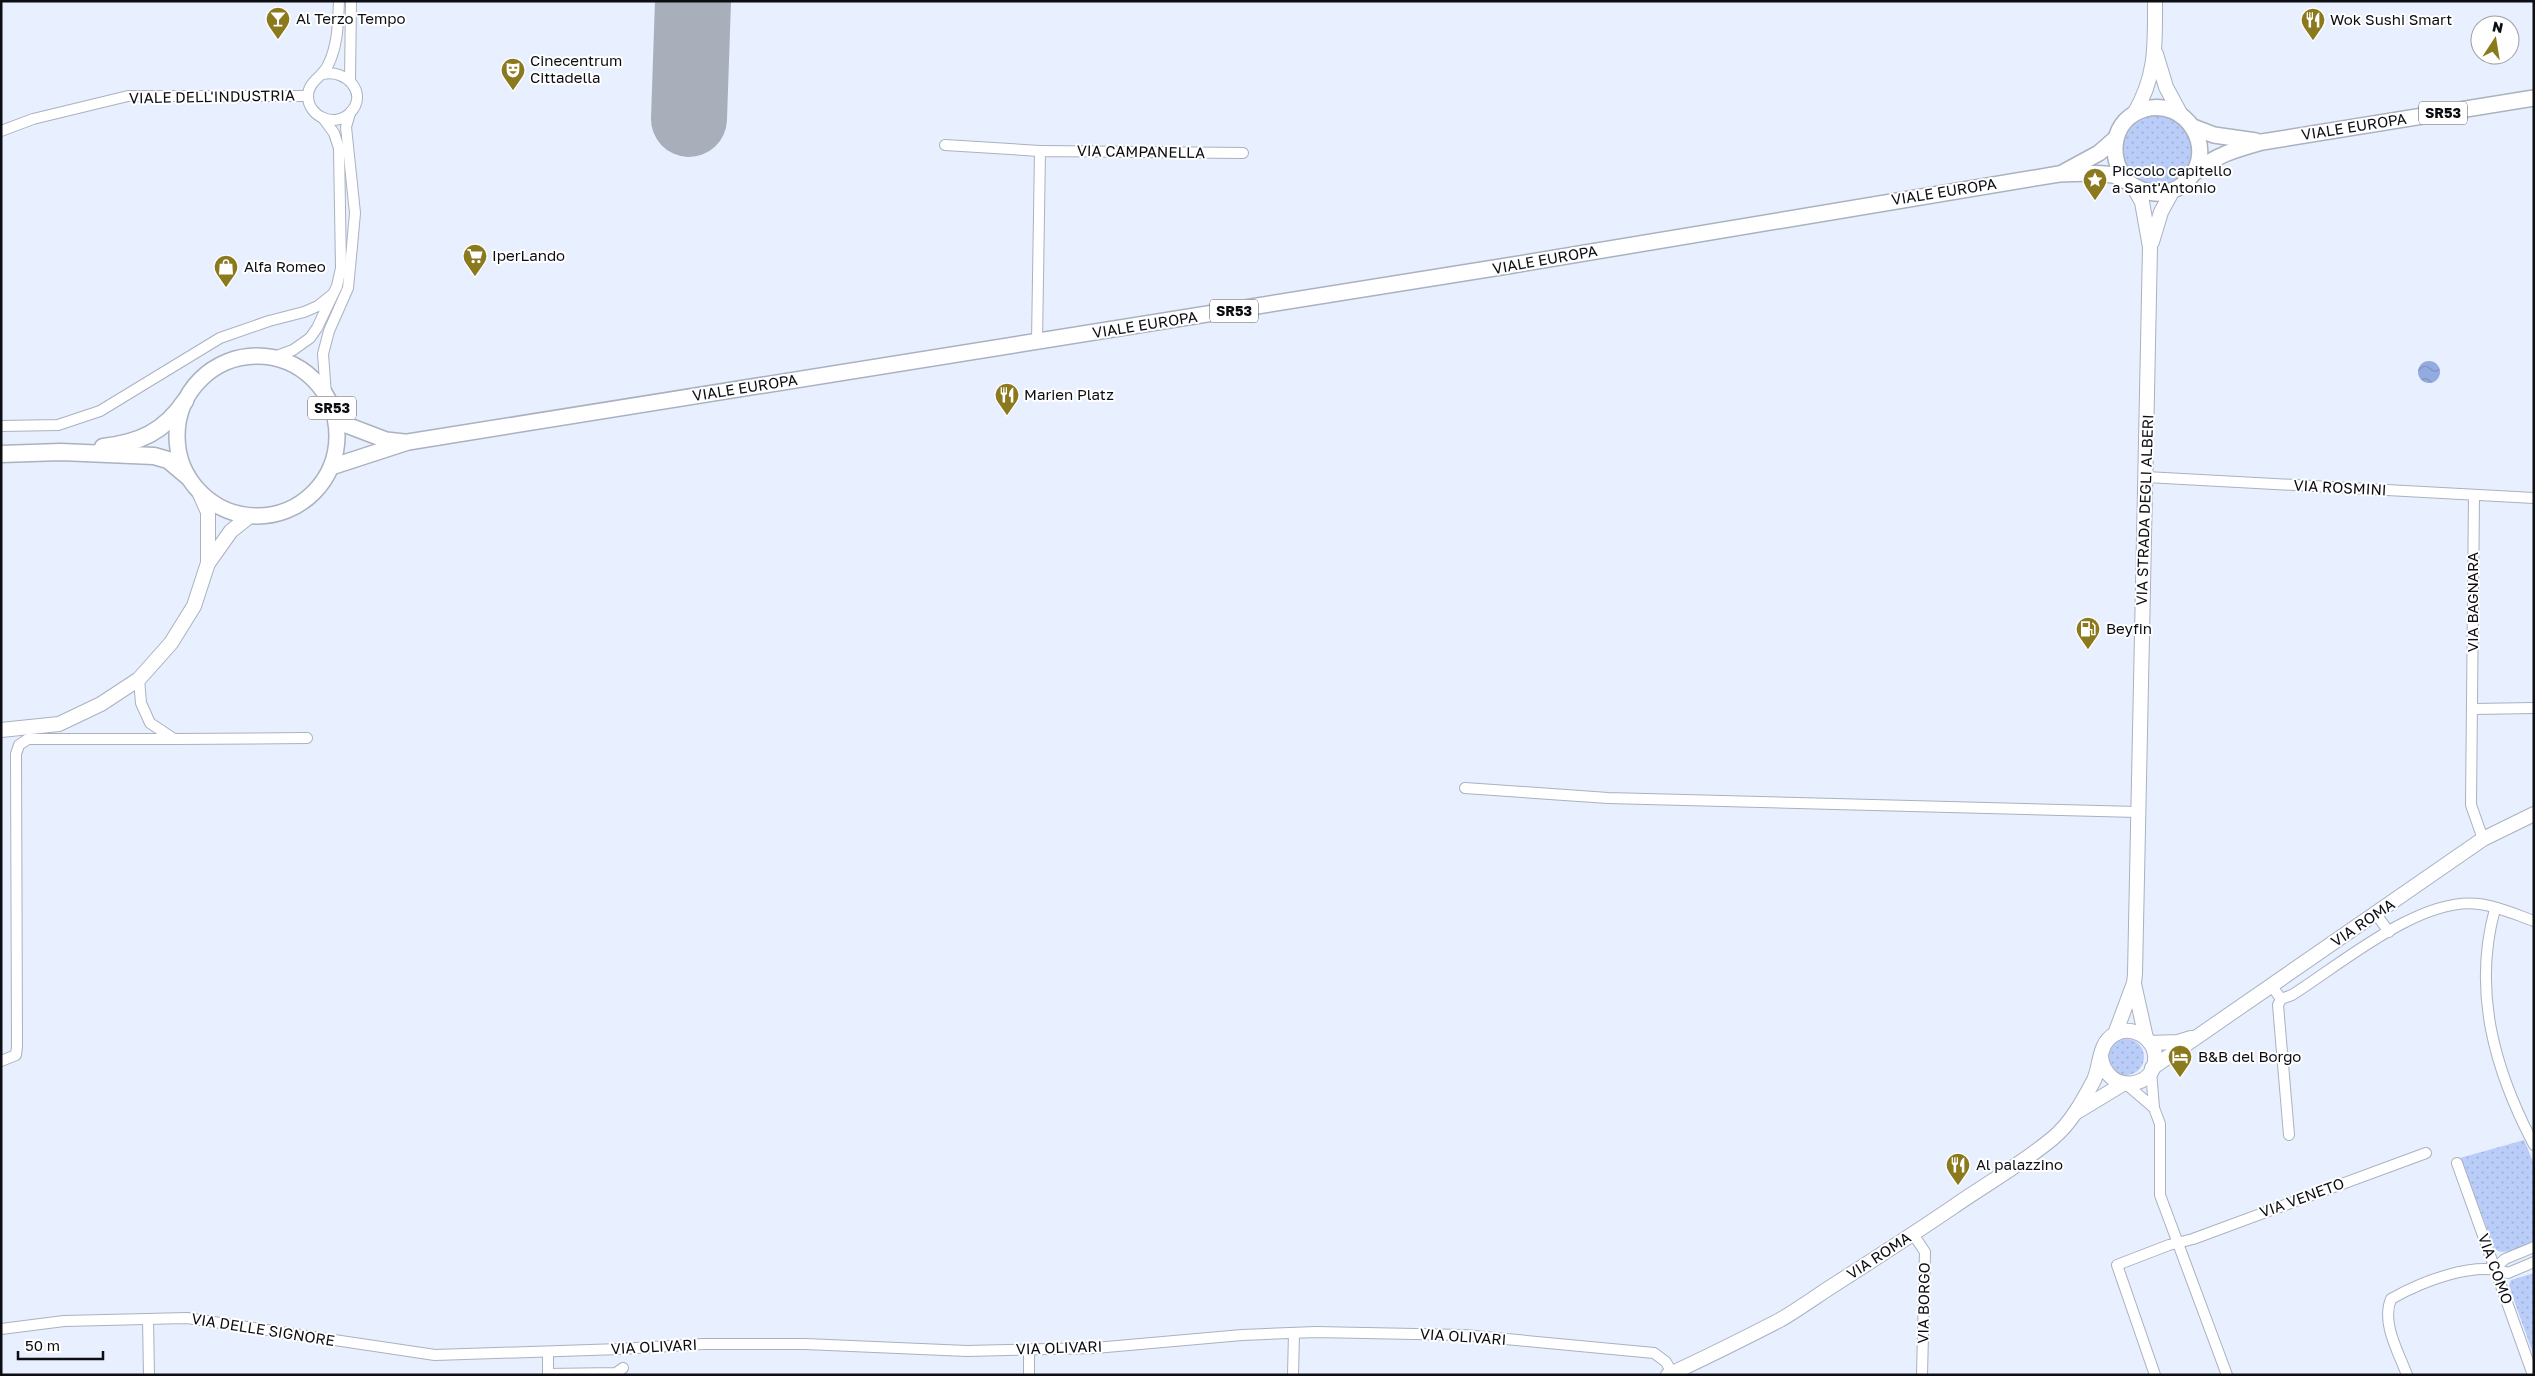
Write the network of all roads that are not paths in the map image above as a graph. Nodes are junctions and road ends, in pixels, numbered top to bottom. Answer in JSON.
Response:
{"nodes":[{"id":1,"x":339,"y":1,"type":"edge"},
{"id":2,"x":351,"y":1,"type":"edge"},
{"id":3,"x":2155,"y":1,"type":"edge"},
{"id":4,"x":2156,"y":53,"type":"junction"},
{"id":5,"x":323,"y":74,"type":"junction"},
{"id":6,"x":350,"y":80,"type":"junction"},
{"id":7,"x":308,"y":96,"type":"junction"},
{"id":8,"x":2534,"y":98,"type":"edge"},
{"id":9,"x":350,"y":112,"type":"junction"},
{"id":10,"x":2134,"y":114,"type":"junction"},
{"id":11,"x":2181,"y":115,"type":"junction"},
{"id":12,"x":323,"y":118,"type":"junction"},
{"id":13,"x":2193,"y":127,"type":"junction"},
{"id":14,"x":1,"y":131,"type":"edge"},
{"id":15,"x":2115,"y":139,"type":"junction"},
{"id":16,"x":2262,"y":142,"type":"junction"},
{"id":17,"x":945,"y":145,"type":"dead end"},
{"id":18,"x":1040,"y":151,"type":"junction"},
{"id":19,"x":1243,"y":153,"type":"dead end"},
{"id":20,"x":2059,"y":174,"type":"junction"},
{"id":21,"x":2192,"y":174,"type":"junction"},
{"id":22,"x":2130,"y":183,"type":"junction"},
{"id":23,"x":2173,"y":190,"type":"junction"},
{"id":24,"x":2150,"y":247,"type":"junction"},
{"id":25,"x":333,"y":294,"type":"junction"},
{"id":26,"x":1037,"y":342,"type":"junction"},
{"id":27,"x":274,"y":357,"type":"junction"},
{"id":28,"x":326,"y":395,"type":"junction"},
{"id":29,"x":185,"y":401,"type":"junction"},
{"id":30,"x":336,"y":421,"type":"junction"},
{"id":31,"x":1,"y":426,"type":"edge"},
{"id":32,"x":408,"y":442,"type":"junction"},
{"id":33,"x":61,"y":452,"type":"junction"},
{"id":34,"x":1,"y":454,"type":"edge"},
{"id":35,"x":331,"y":467,"type":"junction"},
{"id":36,"x":187,"y":476,"type":"junction"},
{"id":37,"x":2146,"y":477,"type":"junction"},
{"id":38,"x":199,"y":492,"type":"junction"},
{"id":39,"x":2474,"y":495,"type":"junction"},
{"id":40,"x":2534,"y":498,"type":"edge"},
{"id":41,"x":250,"y":516,"type":"junction"},
{"id":42,"x":208,"y":563,"type":"junction"},
{"id":43,"x":139,"y":679,"type":"junction"},
{"id":44,"x":2534,"y":708,"type":"edge"},
{"id":45,"x":2473,"y":709,"type":"junction"},
{"id":46,"x":1,"y":730,"type":"edge"},
{"id":47,"x":307,"y":738,"type":"dead end"},
{"id":48,"x":174,"y":739,"type":"junction"},
{"id":49,"x":1465,"y":788,"type":"dead end"},
{"id":50,"x":2137,"y":812,"type":"junction"},
{"id":51,"x":2534,"y":814,"type":"edge"},
{"id":52,"x":2483,"y":839,"type":"junction"},
{"id":53,"x":2495,"y":909,"type":"junction"},
{"id":54,"x":2376,"y":914,"type":"junction"},
{"id":55,"x":2534,"y":921,"type":"edge"},
{"id":56,"x":2388,"y":932,"type":"junction"},
{"id":57,"x":2134,"y":983,"type":"junction"},
{"id":58,"x":2271,"y":985,"type":"junction"},
{"id":59,"x":2281,"y":999,"type":"junction"},
{"id":60,"x":2115,"y":1034,"type":"junction"},
{"id":61,"x":2195,"y":1038,"type":"junction"},
{"id":62,"x":2148,"y":1040,"type":"junction"},
{"id":63,"x":2101,"y":1057,"type":"junction"},
{"id":64,"x":1,"y":1061,"type":"edge"},
{"id":65,"x":2152,"y":1070,"type":"junction"},
{"id":66,"x":2124,"y":1084,"type":"junction"},
{"id":67,"x":2154,"y":1108,"type":"junction"},
{"id":68,"x":2075,"y":1113,"type":"junction"},
{"id":69,"x":2289,"y":1135,"type":"dead end"},
{"id":70,"x":2534,"y":1145,"type":"edge"},
{"id":71,"x":2426,"y":1153,"type":"dead end"},
{"id":72,"x":2456,"y":1163,"type":"dead end"},
{"id":73,"x":1913,"y":1234,"type":"junction"},
{"id":74,"x":2177,"y":1242,"type":"junction"},
{"id":75,"x":2534,"y":1248,"type":"edge"},
{"id":76,"x":2534,"y":1262,"type":"edge"},
{"id":77,"x":2496,"y":1268,"type":"junction"},
{"id":78,"x":148,"y":1319,"type":"junction"},
{"id":79,"x":1,"y":1329,"type":"edge"},
{"id":80,"x":1294,"y":1333,"type":"junction"},
{"id":81,"x":1029,"y":1349,"type":"junction"},
{"id":82,"x":548,"y":1352,"type":"junction"},
{"id":83,"x":435,"y":1356,"type":"joint"},
{"id":84,"x":622,"y":1368,"type":"dead end"},
{"id":85,"x":1670,"y":1374,"type":"edge"},
{"id":86,"x":149,"y":1375,"type":"edge"},
{"id":87,"x":1029,"y":1375,"type":"edge"},
{"id":88,"x":1293,"y":1375,"type":"edge"},
{"id":89,"x":1922,"y":1375,"type":"edge"},
{"id":90,"x":2155,"y":1375,"type":"edge"},
{"id":91,"x":2227,"y":1375,"type":"edge"},
{"id":92,"x":2407,"y":1375,"type":"edge"},
{"id":93,"x":2533,"y":1375,"type":"edge"}],
"edges":[{"from":1,"to":5,"type":"street"},
{"from":2,"to":6,"type":"street"},
{"from":3,"to":4,"type":"main road"},
{"from":4,"to":10,"type":"main road"},
{"from":4,"to":11,"type":"main road"},
{"from":5,"to":6,"type":"street"},
{"from":5,"to":7,"type":"street"},
{"from":6,"to":9,"type":"street"},
{"from":7,"to":12,"type":"street"},
{"from":7,"to":14,"type":"street","name":"VIALE DELL'INDUSTRIA"},
{"from":8,"to":16,"type":"main road","name":"VIALE EUROPA","number":"SR53"},
{"from":9,"to":12,"type":"street"},
{"from":9,"to":28,"type":"street"},
{"from":10,"to":11,"type":"main road","name":"VIALE EUROPA"},
{"from":10,"to":15,"type":"main road","name":"VIALE EUROPA"},
{"from":11,"to":13,"type":"main road","name":"VIALE EUROPA"},
{"from":12,"to":25,"type":"street"},
{"from":13,"to":16,"type":"main road","name":"VIALE EUROPA","number":"SR53"},
{"from":13,"to":21,"type":"main road","name":"VIALE EUROPA"},
{"from":15,"to":20,"type":"main road","name":"VIALE EUROPA","number":"SR53"},
{"from":15,"to":22,"type":"main road"},
{"from":16,"to":21,"type":"main road","name":"VIALE EUROPA","number":"SR53"},
{"from":17,"to":18,"type":"street","name":"VIA CAMPANELLA"},
{"from":18,"to":19,"type":"street","name":"VIA CAMPANELLA"},
{"from":18,"to":26,"type":"street"},
{"from":20,"to":22,"type":"main road","name":"VIALE EUROPA","number":"SR53"},
{"from":20,"to":26,"type":"main road","name":"VIALE EUROPA","number":"SR53"},
{"from":21,"to":23,"type":"main road","name":"VIALE EUROPA"},
{"from":22,"to":23,"type":"main road","name":"VIALE EUROPA"},
{"from":22,"to":24,"type":"main road","name":"VIA STRADA DEGLI ALBERI"},
{"from":23,"to":24,"type":"main road","name":"VIA STRADA DEGLI ALBERI"},
{"from":24,"to":37,"type":"main road","name":"VIA STRADA DEGLI ALBERI"},
{"from":25,"to":27,"type":"street"},
{"from":25,"to":31,"type":"street"},
{"from":26,"to":32,"type":"main road","name":"VIALE EUROPA","number":"SR53"},
{"from":27,"to":28,"type":"main road","number":"SR53"},
{"from":27,"to":29,"type":"main road","number":"SR53"},
{"from":28,"to":30,"type":"main road","number":"SR53"},
{"from":29,"to":33,"type":"highway","number":"SR53"},
{"from":29,"to":36,"type":"main road","number":"SR53"},
{"from":30,"to":32,"type":"main road","name":"VIALE EUROPA","number":"SR53"},
{"from":30,"to":35,"type":"main road","number":"SR53"},
{"from":32,"to":35,"type":"main road","name":"VIALE EUROPA","number":"SR53"},
{"from":33,"to":34,"type":"highway","number":"SR53"},
{"from":33,"to":36,"type":"highway","number":"SR53"},
{"from":35,"to":41,"type":"main road","number":"SR53"},
{"from":36,"to":38,"type":"main road","number":"SR53"},
{"from":37,"to":39,"type":"street","name":"VIA ROSMINI"},
{"from":37,"to":50,"type":"main road","name":"VIA STRADA DEGLI ALBERI"},
{"from":38,"to":41,"type":"main road","number":"SR53"},
{"from":38,"to":42,"type":"main road"},
{"from":39,"to":40,"type":"street","name":"VIA ROSMINI"},
{"from":39,"to":45,"type":"street","name":"VIA BAGNARA"},
{"from":41,"to":42,"type":"main road"},
{"from":42,"to":43,"type":"main road"},
{"from":43,"to":46,"type":"main road"},
{"from":43,"to":48,"type":"street"},
{"from":44,"to":45,"type":"street"},
{"from":45,"to":52,"type":"street","name":"VIA BAGNARA"},
{"from":47,"to":48,"type":"street"},
{"from":48,"to":64,"type":"street"},
{"from":49,"to":50,"type":"street"},
{"from":50,"to":57,"type":"main road","name":"VIA STRADA DEGLI ALBERI"},
{"from":51,"to":52,"type":"main road","name":"VIA ROMA"},
{"from":52,"to":54,"type":"main road","name":"VIA ROMA"},
{"from":53,"to":55,"type":"street"},
{"from":53,"to":56,"type":"street"},
{"from":53,"to":70,"type":"street"},
{"from":54,"to":56,"type":"street"},
{"from":54,"to":58,"type":"main road","name":"VIA ROMA"},
{"from":56,"to":59,"type":"street"},
{"from":57,"to":60,"type":"main road","name":"VIA STRADA DEGLI ALBERI"},
{"from":57,"to":62,"type":"main road","name":"VIA STRADA DEGLI ALBERI"},
{"from":58,"to":59,"type":"street"},
{"from":58,"to":61,"type":"main road","name":"VIA ROMA"},
{"from":59,"to":69,"type":"street"},
{"from":60,"to":62,"type":"main road","name":"VIA ROMA"},
{"from":60,"to":63,"type":"main road","name":"VIA ROMA"},
{"from":61,"to":62,"type":"main road","name":"VIA ROMA"},
{"from":61,"to":65,"type":"main road","name":"VIA ROMA"},
{"from":62,"to":65,"type":"main road"},
{"from":63,"to":66,"type":"main road"},
{"from":63,"to":68,"type":"main road","name":"VIA ROMA"},
{"from":65,"to":66,"type":"main road","name":"VIA ROMA"},
{"from":65,"to":67,"type":"street"},
{"from":66,"to":67,"type":"street"},
{"from":66,"to":68,"type":"main road","name":"VIA ROMA"},
{"from":67,"to":74,"type":"street"},
{"from":68,"to":73,"type":"main road","name":"VIA ROMA"},
{"from":71,"to":74,"type":"street","name":"VIA VENETO"},
{"from":72,"to":77,"type":"street","name":"VIA COMO"},
{"from":73,"to":85,"type":"main road","name":"VIA ROMA"},
{"from":73,"to":89,"type":"street","name":"VIA BORGO"},
{"from":74,"to":90,"type":"street","name":"VIA VENETO"},
{"from":74,"to":91,"type":"street"},
{"from":75,"to":77,"type":"street"},
{"from":76,"to":77,"type":"street"},
{"from":77,"to":92,"type":"street"},
{"from":77,"to":93,"type":"street","name":"VIA COMO"},
{"from":78,"to":79,"type":"street","name":"VIA DELLE SIGNORE"},
{"from":78,"to":83,"type":"street","name":"VIA DELLE SIGNORE"},
{"from":78,"to":86,"type":"street"},
{"from":80,"to":81,"type":"street","name":"VIA OLIVARI"},
{"from":80,"to":85,"type":"street","name":"VIA OLIVARI"},
{"from":80,"to":88,"type":"street"},
{"from":81,"to":82,"type":"street","name":"VIA OLIVARI"},
{"from":81,"to":87,"type":"street"},
{"from":82,"to":83,"type":"street","name":"VIA OLIVARI"},
{"from":82,"to":84,"type":"street"}]}
